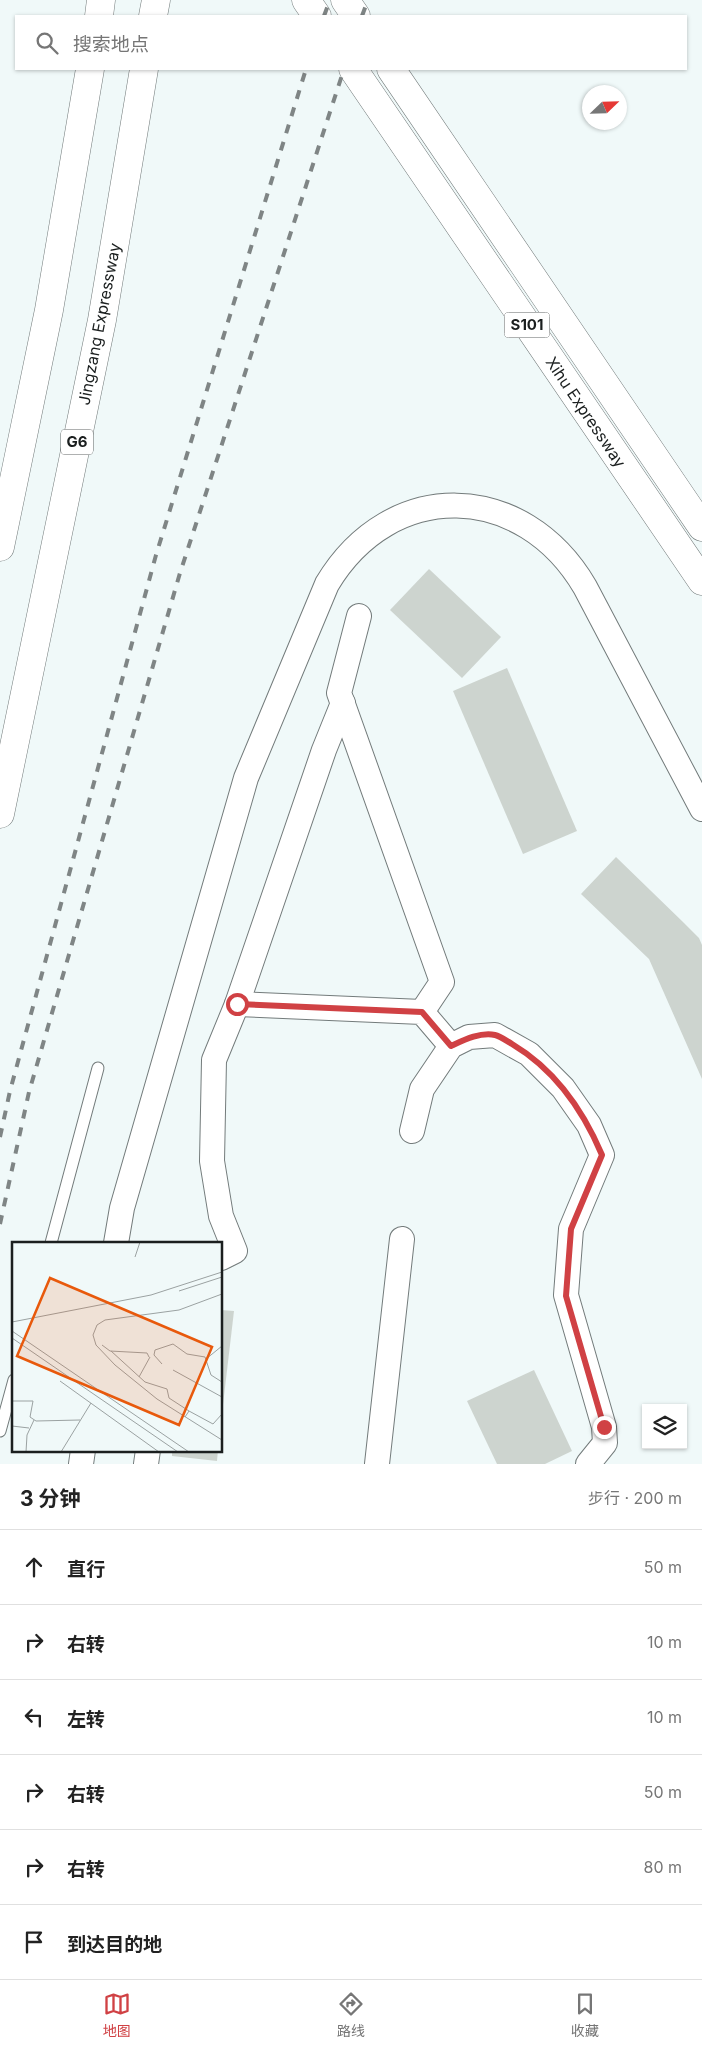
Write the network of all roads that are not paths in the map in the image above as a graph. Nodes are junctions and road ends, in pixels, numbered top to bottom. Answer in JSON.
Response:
{"nodes":[{"id":1,"x":101,"y":0,"type":"edge"},
{"id":2,"x":156,"y":0,"type":"edge"},
{"id":3,"x":306,"y":0,"type":"edge"},
{"id":4,"x":344,"y":0,"type":"edge"},
{"id":5,"x":99,"y":15,"type":"edge"},
{"id":6,"x":153,"y":15,"type":"edge"},
{"id":7,"x":316,"y":15,"type":"edge"},
{"id":8,"x":355,"y":15,"type":"edge"},
{"id":9,"x":90,"y":70,"type":"edge"},
{"id":10,"x":144,"y":70,"type":"edge"},
{"id":11,"x":354,"y":70,"type":"edge"},
{"id":12,"x":392,"y":70,"type":"edge"},
{"id":13,"x":702,"y":526,"type":"edge"},
{"id":14,"x":0,"y":547,"type":"edge"},
{"id":15,"x":702,"y":581,"type":"edge"},
{"id":16,"x":359,"y":616,"type":"dead end"},
{"id":17,"x":342,"y":703,"type":"junction"},
{"id":18,"x":702,"y":809,"type":"edge"},
{"id":19,"x":0,"y":814,"type":"edge"},
{"id":20,"x":237,"y":1004,"type":"junction"},
{"id":21,"x":422,"y":1012,"type":"junction"},
{"id":22,"x":451,"y":1046,"type":"junction"},
{"id":23,"x":98,"y":1068,"type":"dead end"},
{"id":24,"x":412,"y":1131,"type":"dead end"},
{"id":25,"x":402,"y":1239,"type":"dead end"},
{"id":26,"x":51,"y":1242,"type":"edge"},
{"id":27,"x":116,"y":1242,"type":"edge"},
{"id":28,"x":222,"y":1258,"type":"edge"},
{"id":29,"x":12,"y":1387,"type":"edge"},
{"id":30,"x":0,"y":1431,"type":"edge"},
{"id":31,"x":596,"y":1461,"type":"edge"},
{"id":32,"x":377,"y":1464,"type":"edge"}],
"edges":[{"from":1,"to":5,"type":"highway"},
{"from":2,"to":6,"type":"highway"},
{"from":3,"to":7,"type":"highway"},
{"from":4,"to":8,"type":"highway"},
{"from":9,"to":14,"type":"highway"},
{"from":10,"to":19,"type":"highway","name":"Jingzang Expressway","number":"G6"},
{"from":11,"to":15,"type":"highway","name":"Xihu Expressway","number":"S101"},
{"from":12,"to":13,"type":"highway","name":"Xihu Expressway","number":"S101"},
{"from":16,"to":17,"type":"street"},
{"from":17,"to":20,"type":"street"},
{"from":17,"to":21,"type":"street"},
{"from":18,"to":27,"type":"street"},
{"from":20,"to":21,"type":"street"},
{"from":20,"to":28,"type":"street"},
{"from":21,"to":22,"type":"street"},
{"from":22,"to":24,"type":"street"},
{"from":22,"to":31,"type":"street"},
{"from":23,"to":26,"type":"lane"},
{"from":25,"to":32,"type":"street"},
{"from":29,"to":30,"type":"lane"}]}
